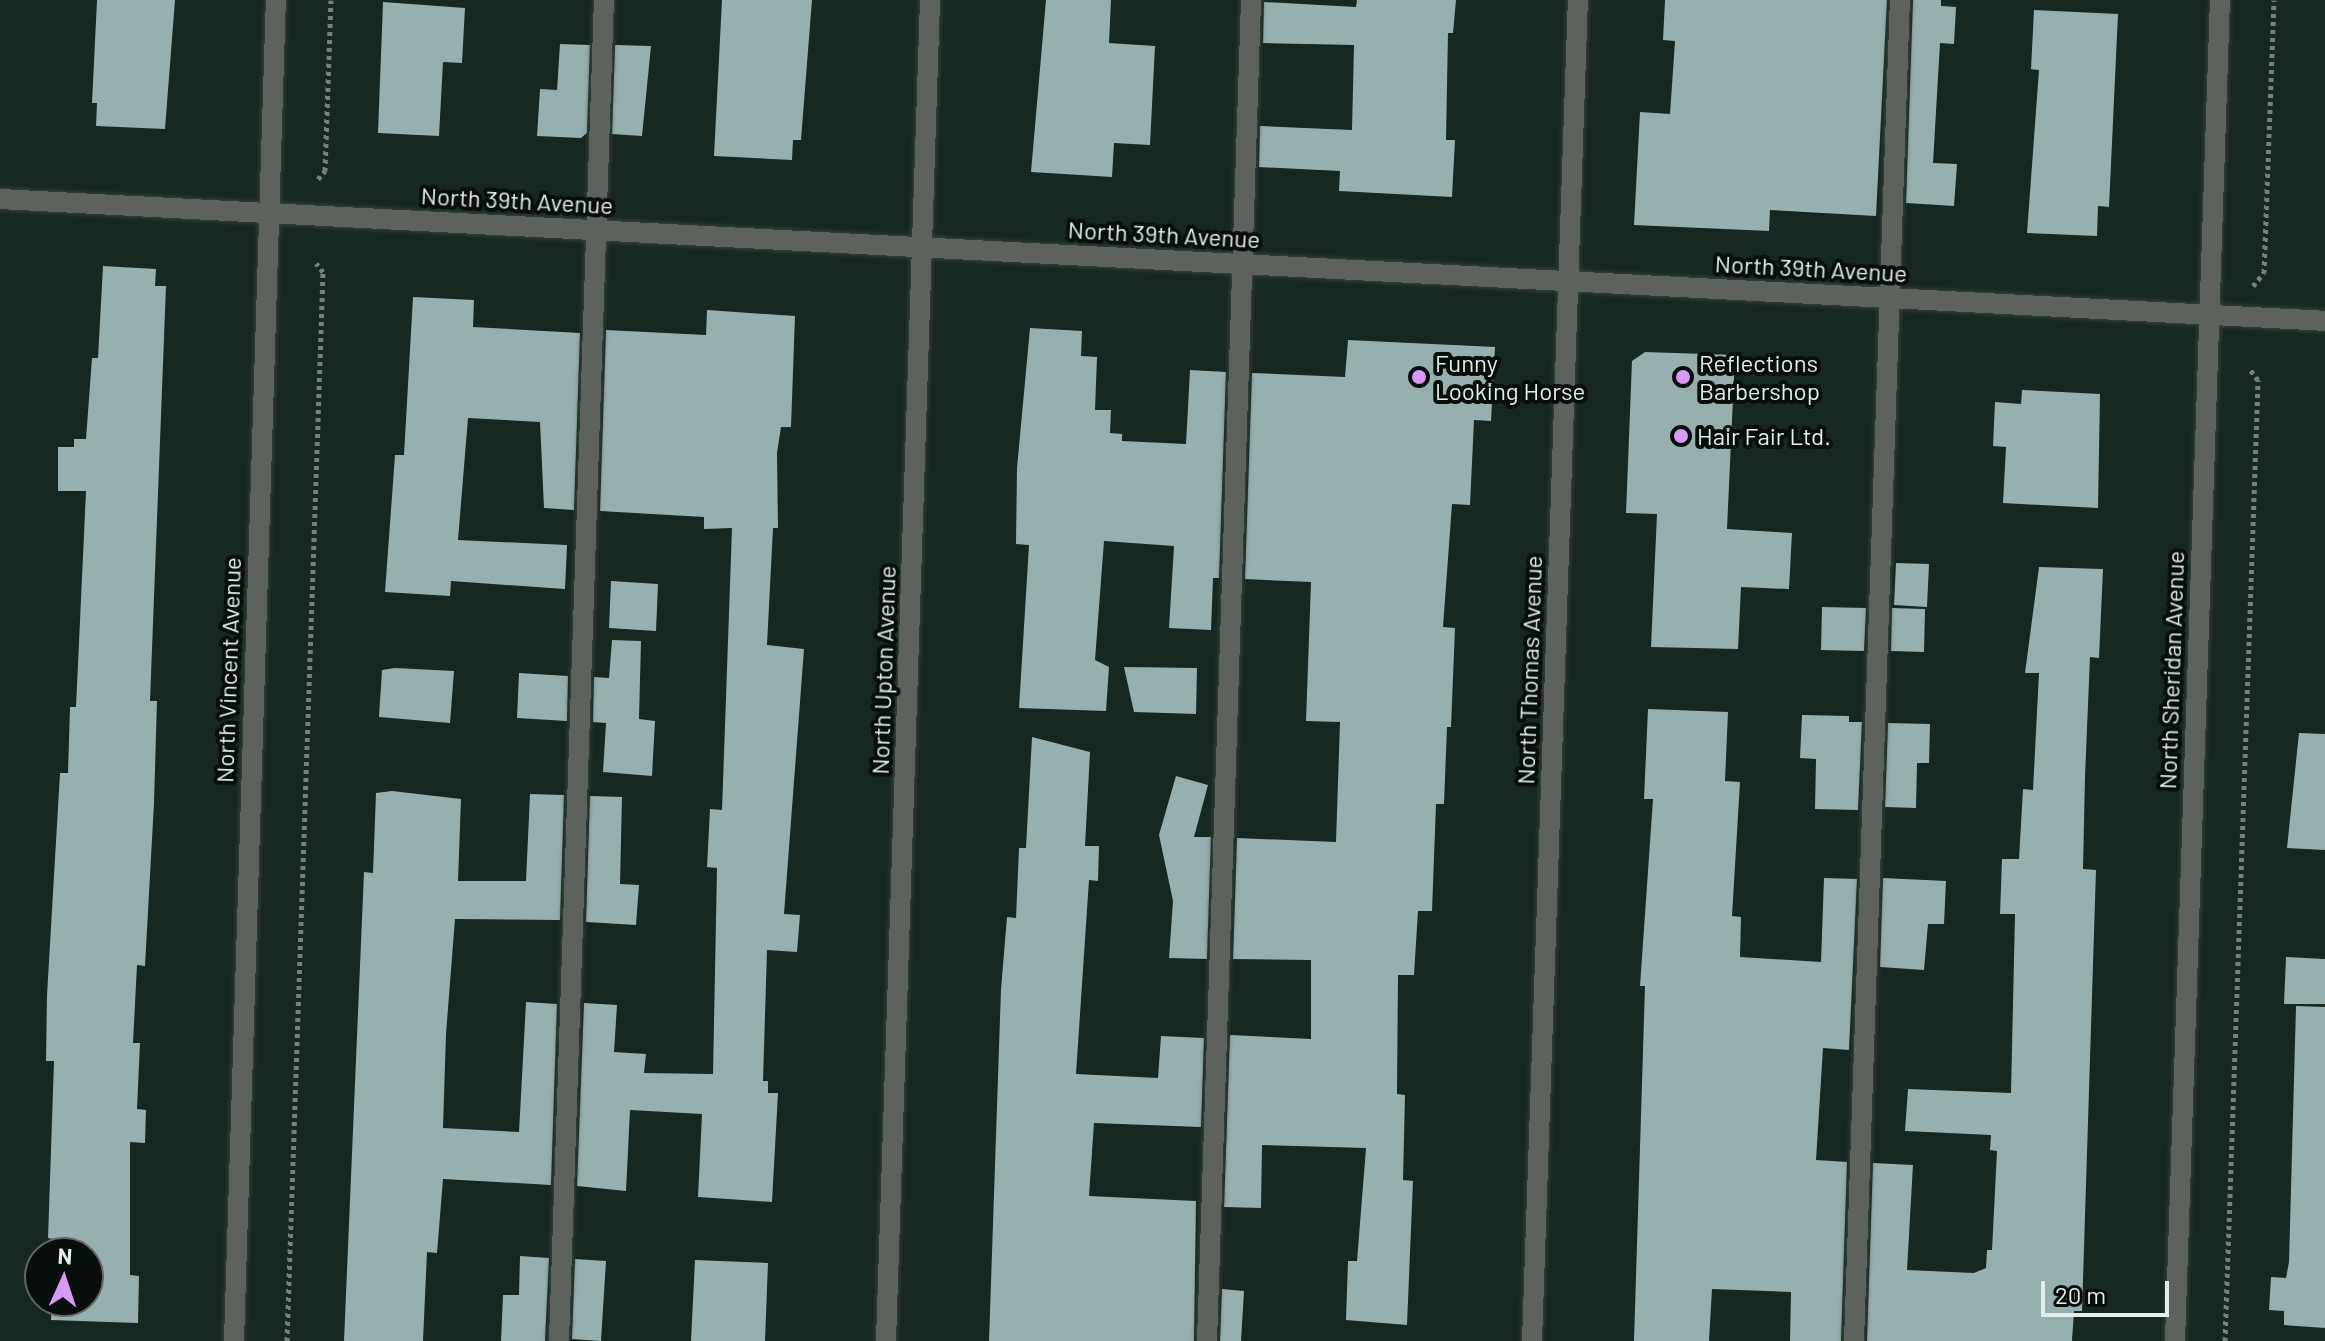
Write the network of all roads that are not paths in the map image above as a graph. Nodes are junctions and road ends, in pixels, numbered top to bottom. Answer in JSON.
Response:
{"nodes":[{"id":1,"x":276,"y":0,"type":"edge"},
{"id":2,"x":604,"y":0,"type":"edge"},
{"id":3,"x":930,"y":0,"type":"edge"},
{"id":4,"x":1251,"y":0,"type":"edge"},
{"id":5,"x":1578,"y":0,"type":"edge"},
{"id":6,"x":1900,"y":0,"type":"edge"},
{"id":7,"x":2220,"y":0,"type":"edge"},
{"id":8,"x":0,"y":199,"type":"edge"},
{"id":9,"x":268,"y":213,"type":"junction"},
{"id":10,"x":596,"y":231,"type":"junction"},
{"id":11,"x":923,"y":248,"type":"junction"},
{"id":12,"x":1242,"y":265,"type":"junction"},
{"id":13,"x":1569,"y":282,"type":"junction"},
{"id":14,"x":1890,"y":298,"type":"junction"},
{"id":15,"x":2209,"y":315,"type":"junction"},
{"id":16,"x":2325,"y":321,"type":"edge"},
{"id":17,"x":234,"y":1341,"type":"edge"},
{"id":18,"x":559,"y":1341,"type":"edge"},
{"id":19,"x":886,"y":1341,"type":"edge"},
{"id":20,"x":1207,"y":1341,"type":"edge"},
{"id":21,"x":1532,"y":1341,"type":"edge"},
{"id":22,"x":1854,"y":1341,"type":"edge"},
{"id":23,"x":2175,"y":1341,"type":"edge"}],
"edges":[{"from":1,"to":9,"type":"street","name":"North Vincent Avenue"},
{"from":2,"to":10,"type":"street"},
{"from":3,"to":11,"type":"street","name":"North Upton Avenue"},
{"from":4,"to":12,"type":"street"},
{"from":5,"to":13,"type":"street","name":"North Thomas Avenue"},
{"from":6,"to":14,"type":"street"},
{"from":7,"to":15,"type":"street","name":"North Sheridan Avenue"},
{"from":8,"to":9,"type":"street","name":"North 39th Avenue"},
{"from":9,"to":10,"type":"street","name":"North 39th Avenue"},
{"from":9,"to":17,"type":"street","name":"North Vincent Avenue"},
{"from":10,"to":11,"type":"street","name":"North 39th Avenue"},
{"from":10,"to":18,"type":"street"},
{"from":11,"to":12,"type":"street","name":"North 39th Avenue"},
{"from":11,"to":19,"type":"street","name":"North Upton Avenue"},
{"from":12,"to":13,"type":"street","name":"North 39th Avenue"},
{"from":12,"to":20,"type":"street"},
{"from":13,"to":14,"type":"street","name":"North 39th Avenue"},
{"from":13,"to":21,"type":"street","name":"North Thomas Avenue"},
{"from":14,"to":15,"type":"street","name":"North 39th Avenue"},
{"from":14,"to":22,"type":"street"},
{"from":15,"to":16,"type":"street","name":"North 39th Avenue"},
{"from":15,"to":23,"type":"street","name":"North Sheridan Avenue"}]}
